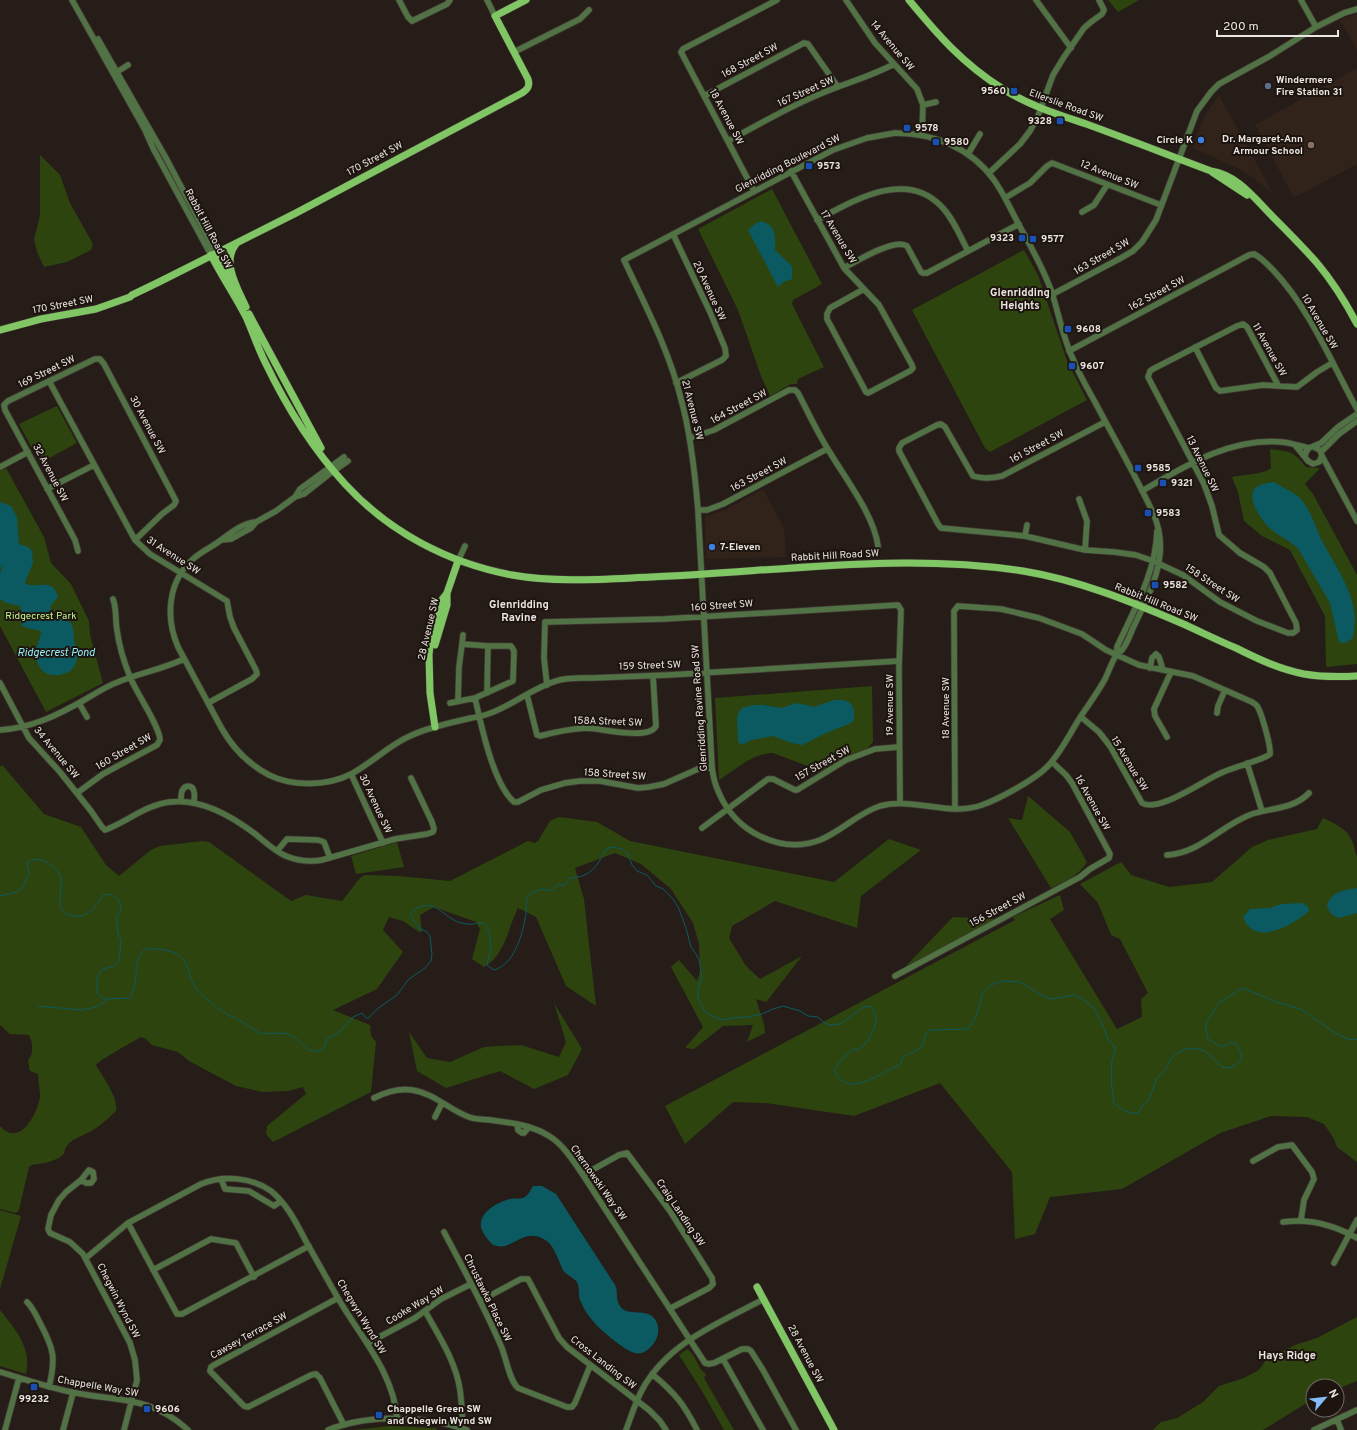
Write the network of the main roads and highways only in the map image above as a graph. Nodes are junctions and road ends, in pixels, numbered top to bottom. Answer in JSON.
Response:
{"nodes":[{"id":1,"x":526,"y":0,"type":"edge"},
{"id":2,"x":910,"y":0,"type":"edge"},
{"id":3,"x":234,"y":244,"type":"junction"},
{"id":4,"x":214,"y":256,"type":"junction"},
{"id":5,"x":246,"y":307,"type":"junction"},
{"id":6,"x":1357,"y":324,"type":"edge"},
{"id":7,"x":0,"y":330,"type":"edge"},
{"id":8,"x":270,"y":372,"type":"junction"},
{"id":9,"x":304,"y":417,"type":"junction"},
{"id":10,"x":332,"y":468,"type":"junction"},
{"id":11,"x":458,"y":561,"type":"junction"},
{"id":12,"x":1357,"y":676,"type":"edge"},
{"id":13,"x":435,"y":726,"type":"road end"},
{"id":14,"x":757,"y":1287,"type":"dead end"},
{"id":15,"x":834,"y":1430,"type":"edge"}],
"edges":[{"from":1,"to":3,"type":"main road","name":"170 Street SW"},
{"from":2,"to":6,"type":"main road","name":"Ellerslie Road SW"},
{"from":3,"to":4,"type":"main road","name":"170 Street SW"},
{"from":3,"to":5,"type":"main road"},
{"from":4,"to":5,"type":"main road","name":"Rabbit Hill Road SW"},
{"from":4,"to":7,"type":"main road","name":"170 Street SW"},
{"from":4,"to":8,"type":"main road","name":"Rabbit Hill Road SW"},
{"from":5,"to":9,"type":"main road","name":"Rabbit Hill Road SW"},
{"from":8,"to":9,"type":"main road"},
{"from":8,"to":10,"type":"main road","name":"Rabbit Hill Road SW"},
{"from":9,"to":10,"type":"main road","name":"Rabbit Hill Road SW"},
{"from":10,"to":11,"type":"main road","name":"Rabbit Hill Road SW"},
{"from":11,"to":12,"type":"main road","name":"Rabbit Hill Road SW"},
{"from":11,"to":13,"type":"main road","name":"28 Avenue SW"},
{"from":14,"to":15,"type":"main road","name":"28 Avenue SW"}]}
